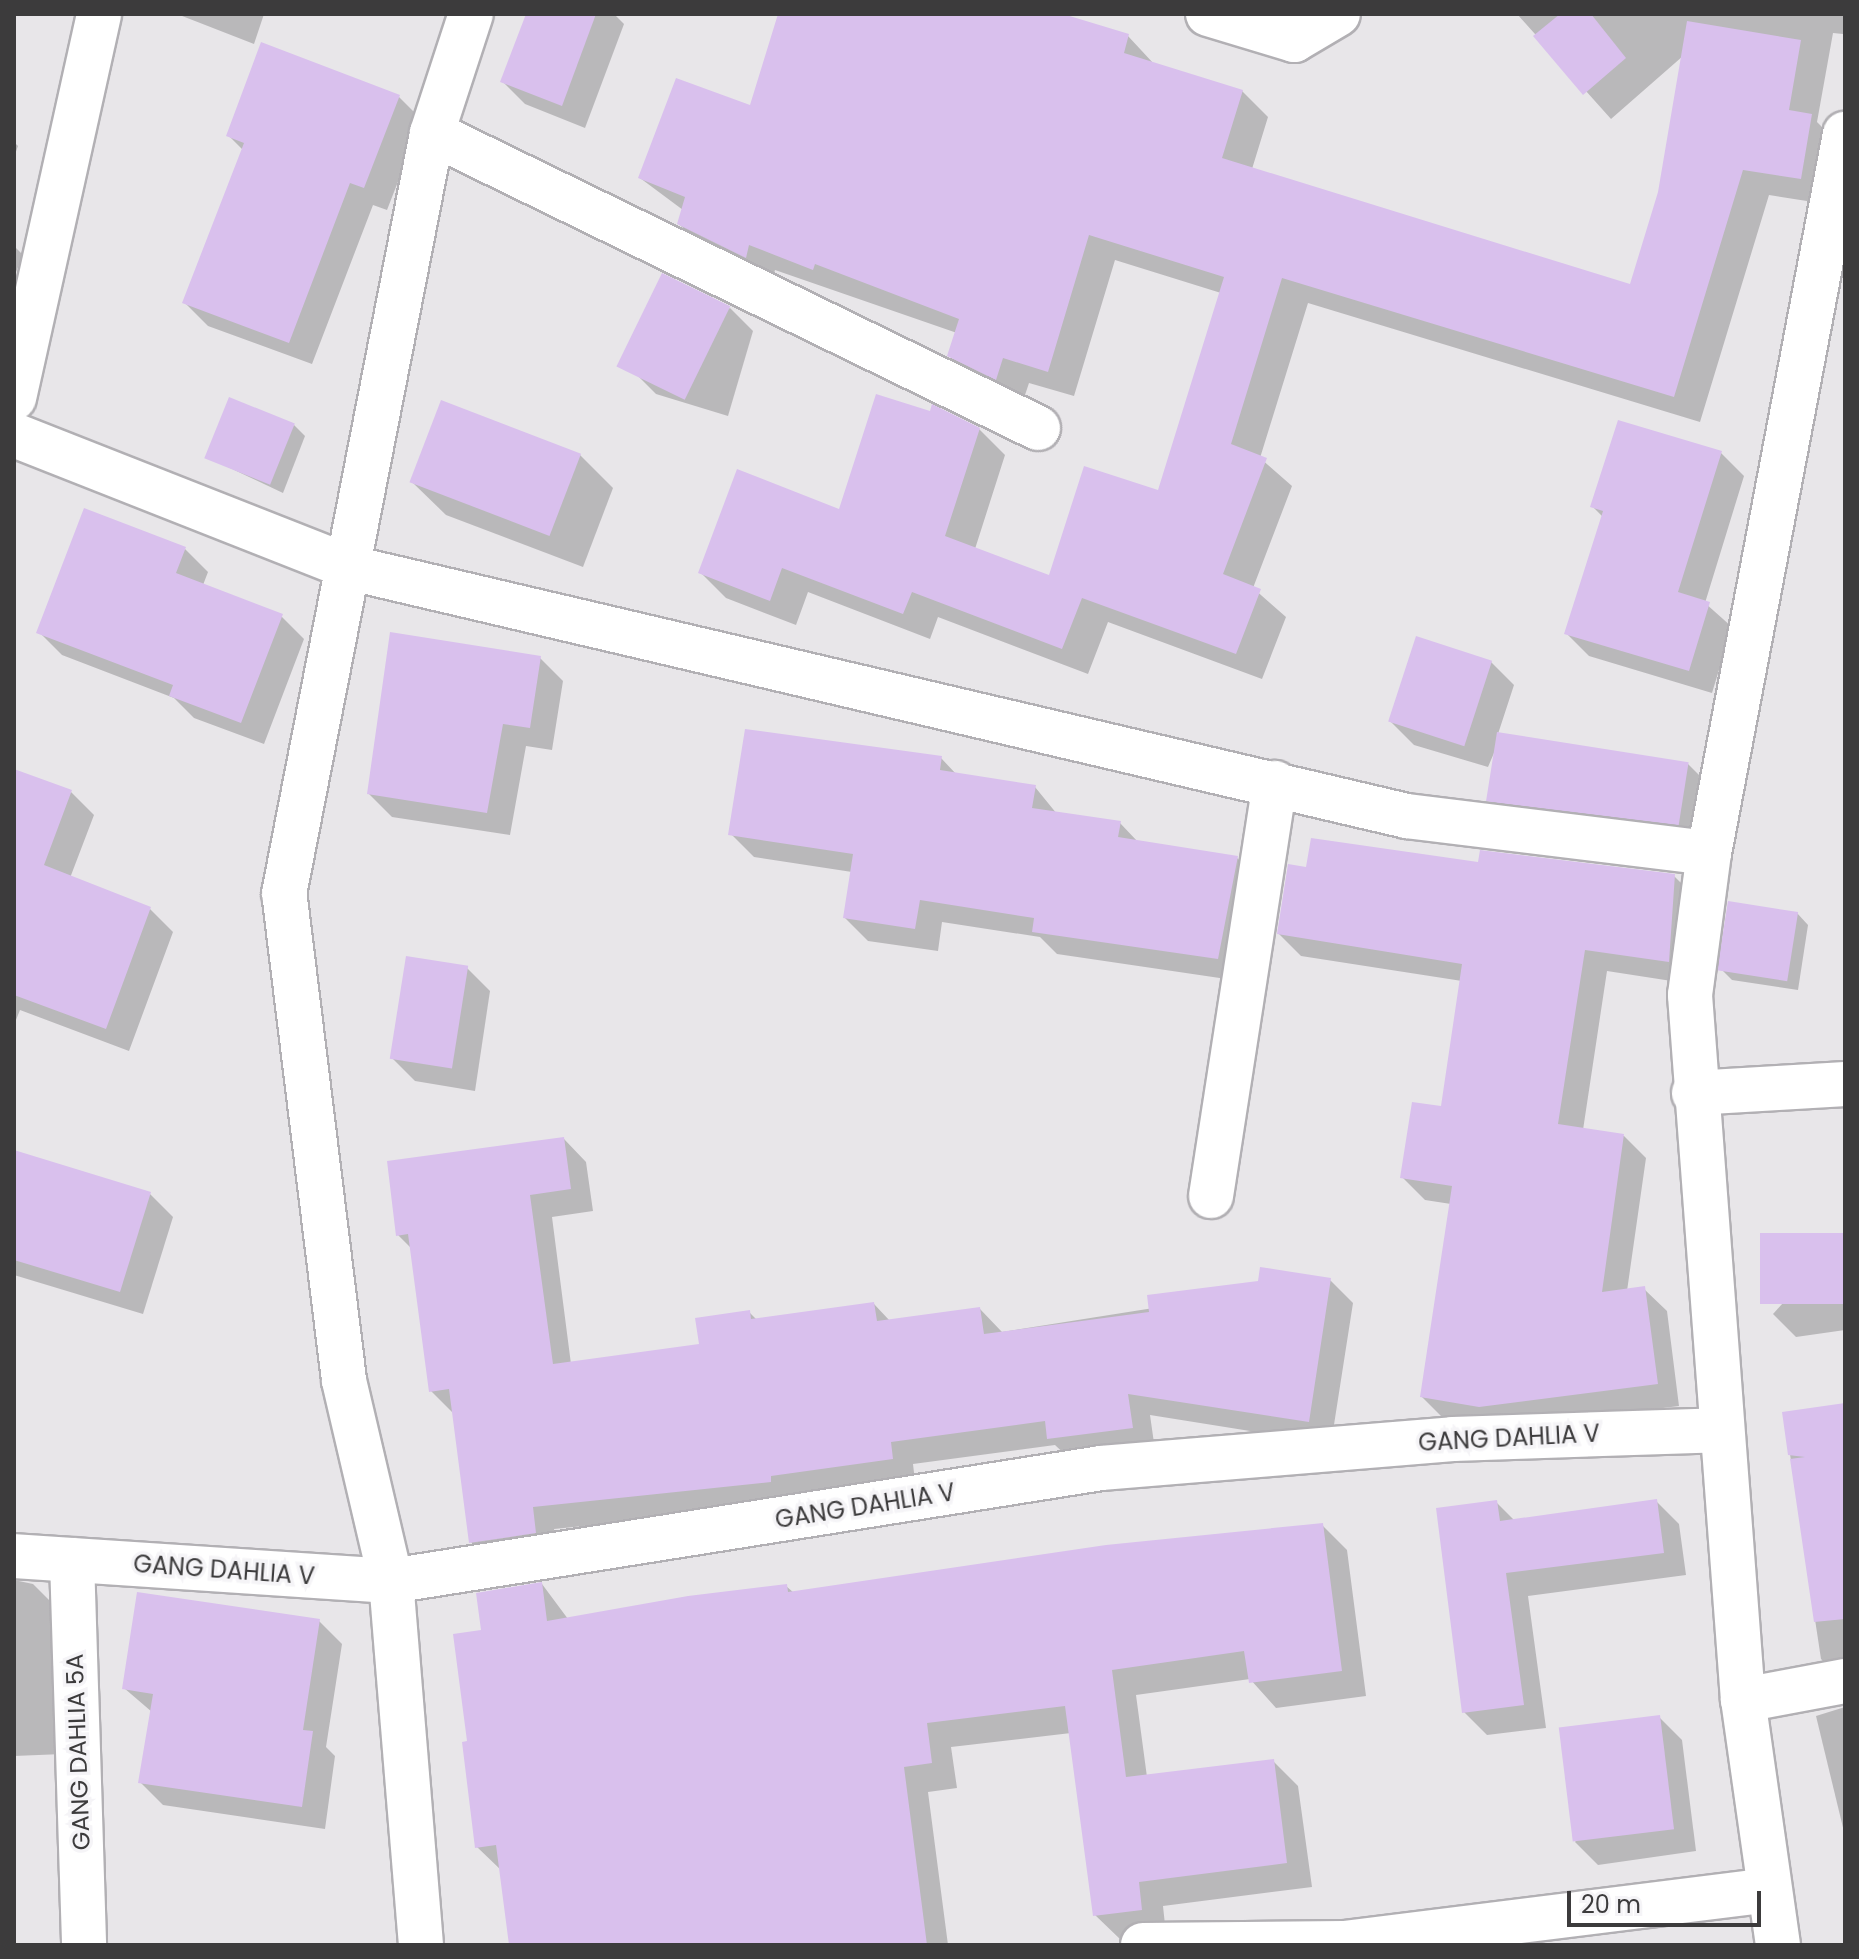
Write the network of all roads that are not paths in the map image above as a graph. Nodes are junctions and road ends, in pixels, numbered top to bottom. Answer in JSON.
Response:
{"nodes":[{"id":1,"x":99,"y":14,"type":"edge"},
{"id":2,"x":471,"y":14,"type":"edge"},
{"id":3,"x":1208,"y":14,"type":"edge"},
{"id":4,"x":1338,"y":14,"type":"edge"},
{"id":5,"x":432,"y":133,"type":"junction"},
{"id":6,"x":1845,"y":134,"type":"edge"},
{"id":7,"x":14,"y":398,"type":"edge"},
{"id":8,"x":1038,"y":428,"type":"dead end"},
{"id":9,"x":14,"y":435,"type":"edge"},
{"id":10,"x":351,"y":568,"type":"junction"},
{"id":11,"x":1275,"y":783,"type":"junction"},
{"id":12,"x":1709,"y":853,"type":"junction"},
{"id":13,"x":1845,"y":1084,"type":"edge"},
{"id":14,"x":1694,"y":1093,"type":"junction"},
{"id":15,"x":1211,"y":1196,"type":"dead end"},
{"id":16,"x":1719,"y":1430,"type":"junction"},
{"id":17,"x":14,"y":1556,"type":"edge"},
{"id":18,"x":72,"y":1560,"type":"junction"},
{"id":19,"x":391,"y":1581,"type":"junction"},
{"id":20,"x":1845,"y":1681,"type":"edge"},
{"id":21,"x":1743,"y":1700,"type":"junction"},
{"id":22,"x":1769,"y":1890,"type":"junction"},
{"id":23,"x":84,"y":1945,"type":"edge"},
{"id":24,"x":421,"y":1945,"type":"edge"},
{"id":25,"x":1143,"y":1945,"type":"edge"},
{"id":26,"x":1778,"y":1945,"type":"edge"}],
"edges":[{"from":1,"to":7,"type":"street"},
{"from":2,"to":5,"type":"street"},
{"from":3,"to":4,"type":"street"},
{"from":5,"to":8,"type":"street"},
{"from":5,"to":10,"type":"street"},
{"from":6,"to":12,"type":"street"},
{"from":9,"to":10,"type":"street"},
{"from":10,"to":11,"type":"street"},
{"from":10,"to":19,"type":"street"},
{"from":11,"to":12,"type":"street"},
{"from":11,"to":15,"type":"street"},
{"from":12,"to":14,"type":"street"},
{"from":13,"to":14,"type":"street"},
{"from":14,"to":16,"type":"street"},
{"from":16,"to":19,"type":"street","name":"GANG DAHLIA V"},
{"from":16,"to":21,"type":"street"},
{"from":17,"to":18,"type":"street","name":"GANG DAHLIA V"},
{"from":18,"to":19,"type":"street","name":"GANG DAHLIA V"},
{"from":18,"to":23,"type":"street","name":"GANG DAHLIA 5A"},
{"from":19,"to":24,"type":"street"},
{"from":20,"to":21,"type":"street"},
{"from":21,"to":22,"type":"street"},
{"from":22,"to":25,"type":"street"},
{"from":22,"to":26,"type":"street"}]}
